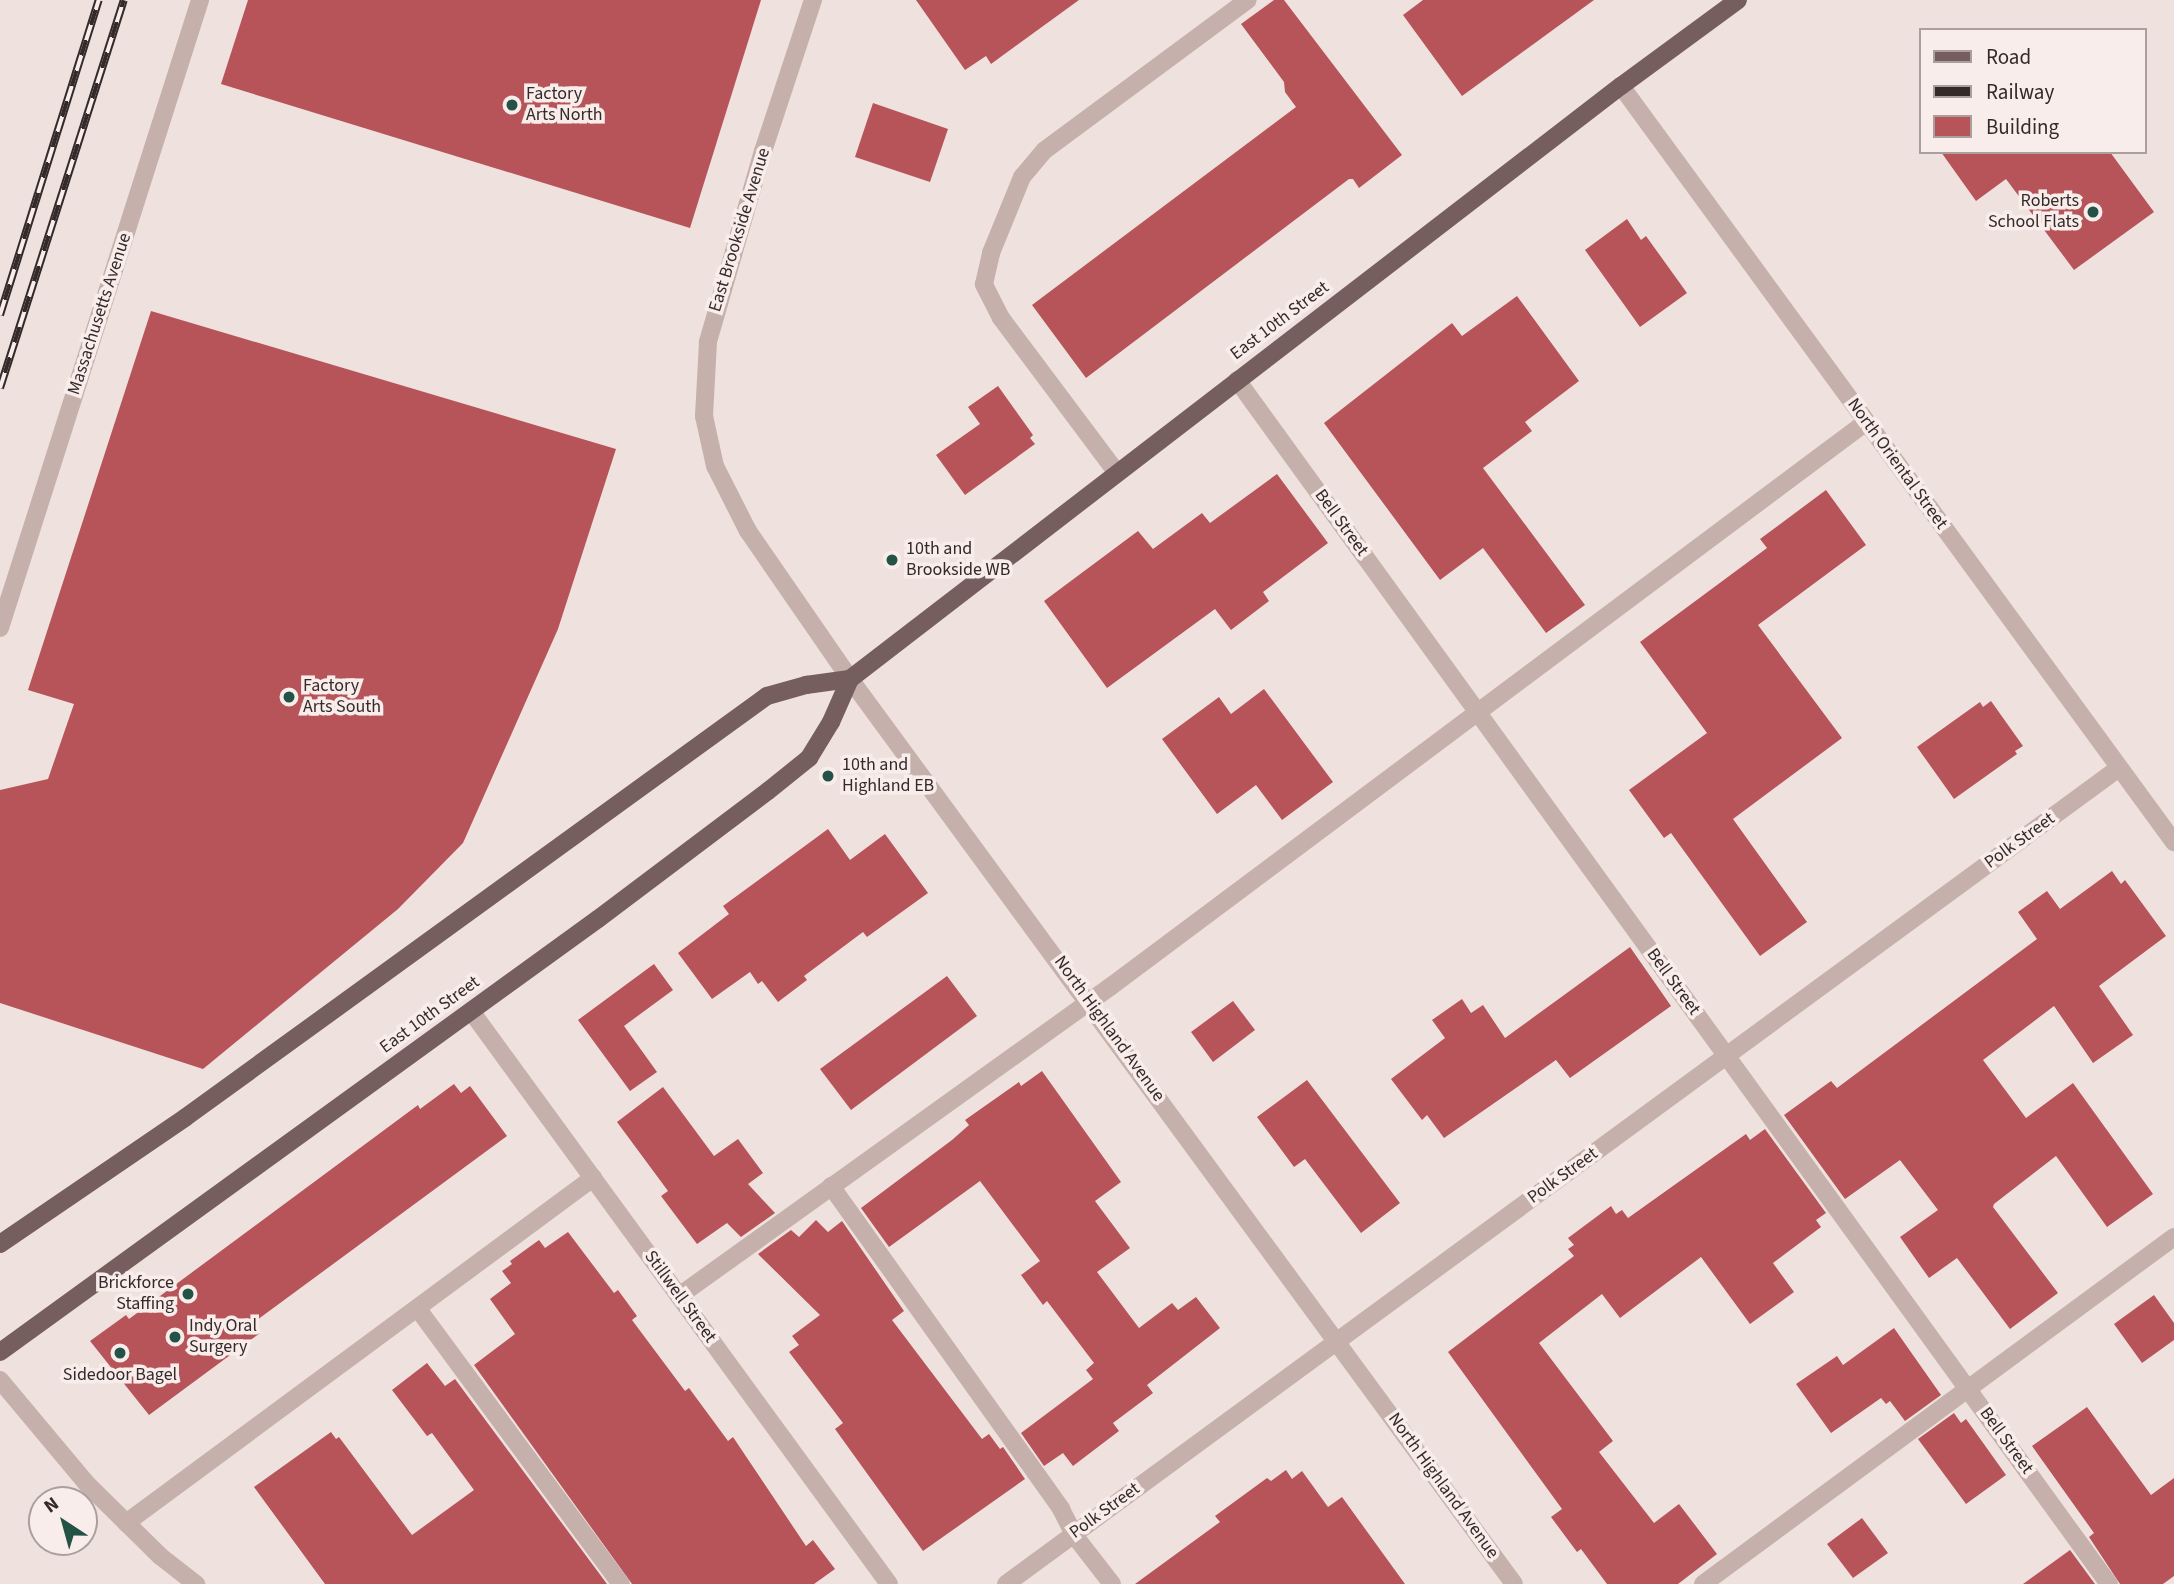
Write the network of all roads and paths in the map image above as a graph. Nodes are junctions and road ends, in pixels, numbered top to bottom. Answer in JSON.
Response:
{"nodes":[{"id":1,"x":200,"y":0,"type":"edge"},
{"id":2,"x":1248,"y":0,"type":"edge"},
{"id":3,"x":1738,"y":0,"type":"edge"},
{"id":4,"x":814,"y":1,"type":"edge"},
{"id":5,"x":1621,"y":86,"type":"junction"},
{"id":6,"x":1237,"y":380,"type":"junction"},
{"id":7,"x":1867,"y":422,"type":"junction"},
{"id":8,"x":715,"y":466,"type":"joint"},
{"id":9,"x":1117,"y":473,"type":"junction"},
{"id":10,"x":0,"y":628,"type":"edge"},
{"id":11,"x":850,"y":679,"type":"junction"},
{"id":12,"x":1479,"y":713,"type":"junction"},
{"id":13,"x":2119,"y":768,"type":"junction"},
{"id":14,"x":2174,"y":842,"type":"edge"},
{"id":15,"x":1088,"y":1000,"type":"junction"},
{"id":16,"x":471,"y":1011,"type":"junction"},
{"id":17,"x":1727,"y":1056,"type":"junction"},
{"id":18,"x":593,"y":1178,"type":"junction"},
{"id":19,"x":831,"y":1186,"type":"junction"},
{"id":20,"x":2174,"y":1237,"type":"edge"},
{"id":21,"x":0,"y":1244,"type":"edge"},
{"id":22,"x":679,"y":1296,"type":"junction"},
{"id":23,"x":418,"y":1309,"type":"junction"},
{"id":24,"x":1339,"y":1341,"type":"junction"},
{"id":25,"x":0,"y":1352,"type":"edge"},
{"id":26,"x":0,"y":1380,"type":"edge"},
{"id":27,"x":1968,"y":1388,"type":"junction"},
{"id":28,"x":126,"y":1523,"type":"junction"},
{"id":29,"x":1074,"y":1535,"type":"junction"},
{"id":30,"x":196,"y":1584,"type":"edge"},
{"id":31,"x":621,"y":1584,"type":"edge"},
{"id":32,"x":889,"y":1584,"type":"edge"},
{"id":33,"x":1006,"y":1584,"type":"edge"},
{"id":34,"x":1112,"y":1584,"type":"edge"},
{"id":35,"x":1514,"y":1584,"type":"edge"},
{"id":36,"x":1703,"y":1584,"type":"edge"},
{"id":37,"x":2109,"y":1584,"type":"edge"}],
"edges":[{"from":1,"to":10,"type":"street","name":"Massachusetts Avenue"},
{"from":2,"to":9,"type":"street"},
{"from":3,"to":5,"type":"main road","name":"East 10th Street"},
{"from":4,"to":8,"type":"street","name":"East Brookside Avenue"},
{"from":5,"to":6,"type":"main road","name":"East 10th Street"},
{"from":5,"to":7,"type":"street","name":"North Oriental Street"},
{"from":6,"to":9,"type":"main road","name":"East 10th Street"},
{"from":6,"to":12,"type":"street","name":"Bell Street"},
{"from":7,"to":12,"type":"street"},
{"from":7,"to":13,"type":"street","name":"North Oriental Street"},
{"from":8,"to":11,"type":"street","name":"North Highland Avenue"},
{"from":9,"to":11,"type":"main road","name":"East 10th Street"},
{"from":11,"to":15,"type":"street","name":"North Highland Avenue"},
{"from":11,"to":16,"type":"main road","name":"East 10th Street"},
{"from":11,"to":21,"type":"main road","name":"East 10th Street"},
{"from":12,"to":15,"type":"street"},
{"from":12,"to":17,"type":"street","name":"Bell Street"},
{"from":13,"to":14,"type":"street","name":"North Oriental Street"},
{"from":13,"to":17,"type":"street","name":"Polk Street"},
{"from":15,"to":19,"type":"street"},
{"from":15,"to":24,"type":"street","name":"North Highland Avenue"},
{"from":16,"to":18,"type":"street","name":"Stillwell Street"},
{"from":16,"to":25,"type":"main road","name":"East 10th Street"},
{"from":17,"to":24,"type":"street","name":"Polk Street"},
{"from":17,"to":27,"type":"street","name":"Bell Street"},
{"from":18,"to":22,"type":"street","name":"Stillwell Street"},
{"from":18,"to":23,"type":"street"},
{"from":19,"to":22,"type":"street"},
{"from":19,"to":29,"type":"street"},
{"from":20,"to":27,"type":"street"},
{"from":22,"to":32,"type":"street","name":"Stillwell Street"},
{"from":23,"to":28,"type":"street"},
{"from":23,"to":31,"type":"street"},
{"from":24,"to":29,"type":"street","name":"Polk Street"},
{"from":24,"to":35,"type":"street","name":"North Highland Avenue"},
{"from":26,"to":28,"type":"street"},
{"from":27,"to":36,"type":"street"},
{"from":27,"to":37,"type":"street","name":"Bell Street"},
{"from":28,"to":30,"type":"street"},
{"from":29,"to":33,"type":"street","name":"Polk Street"},
{"from":29,"to":34,"type":"street"}]}
